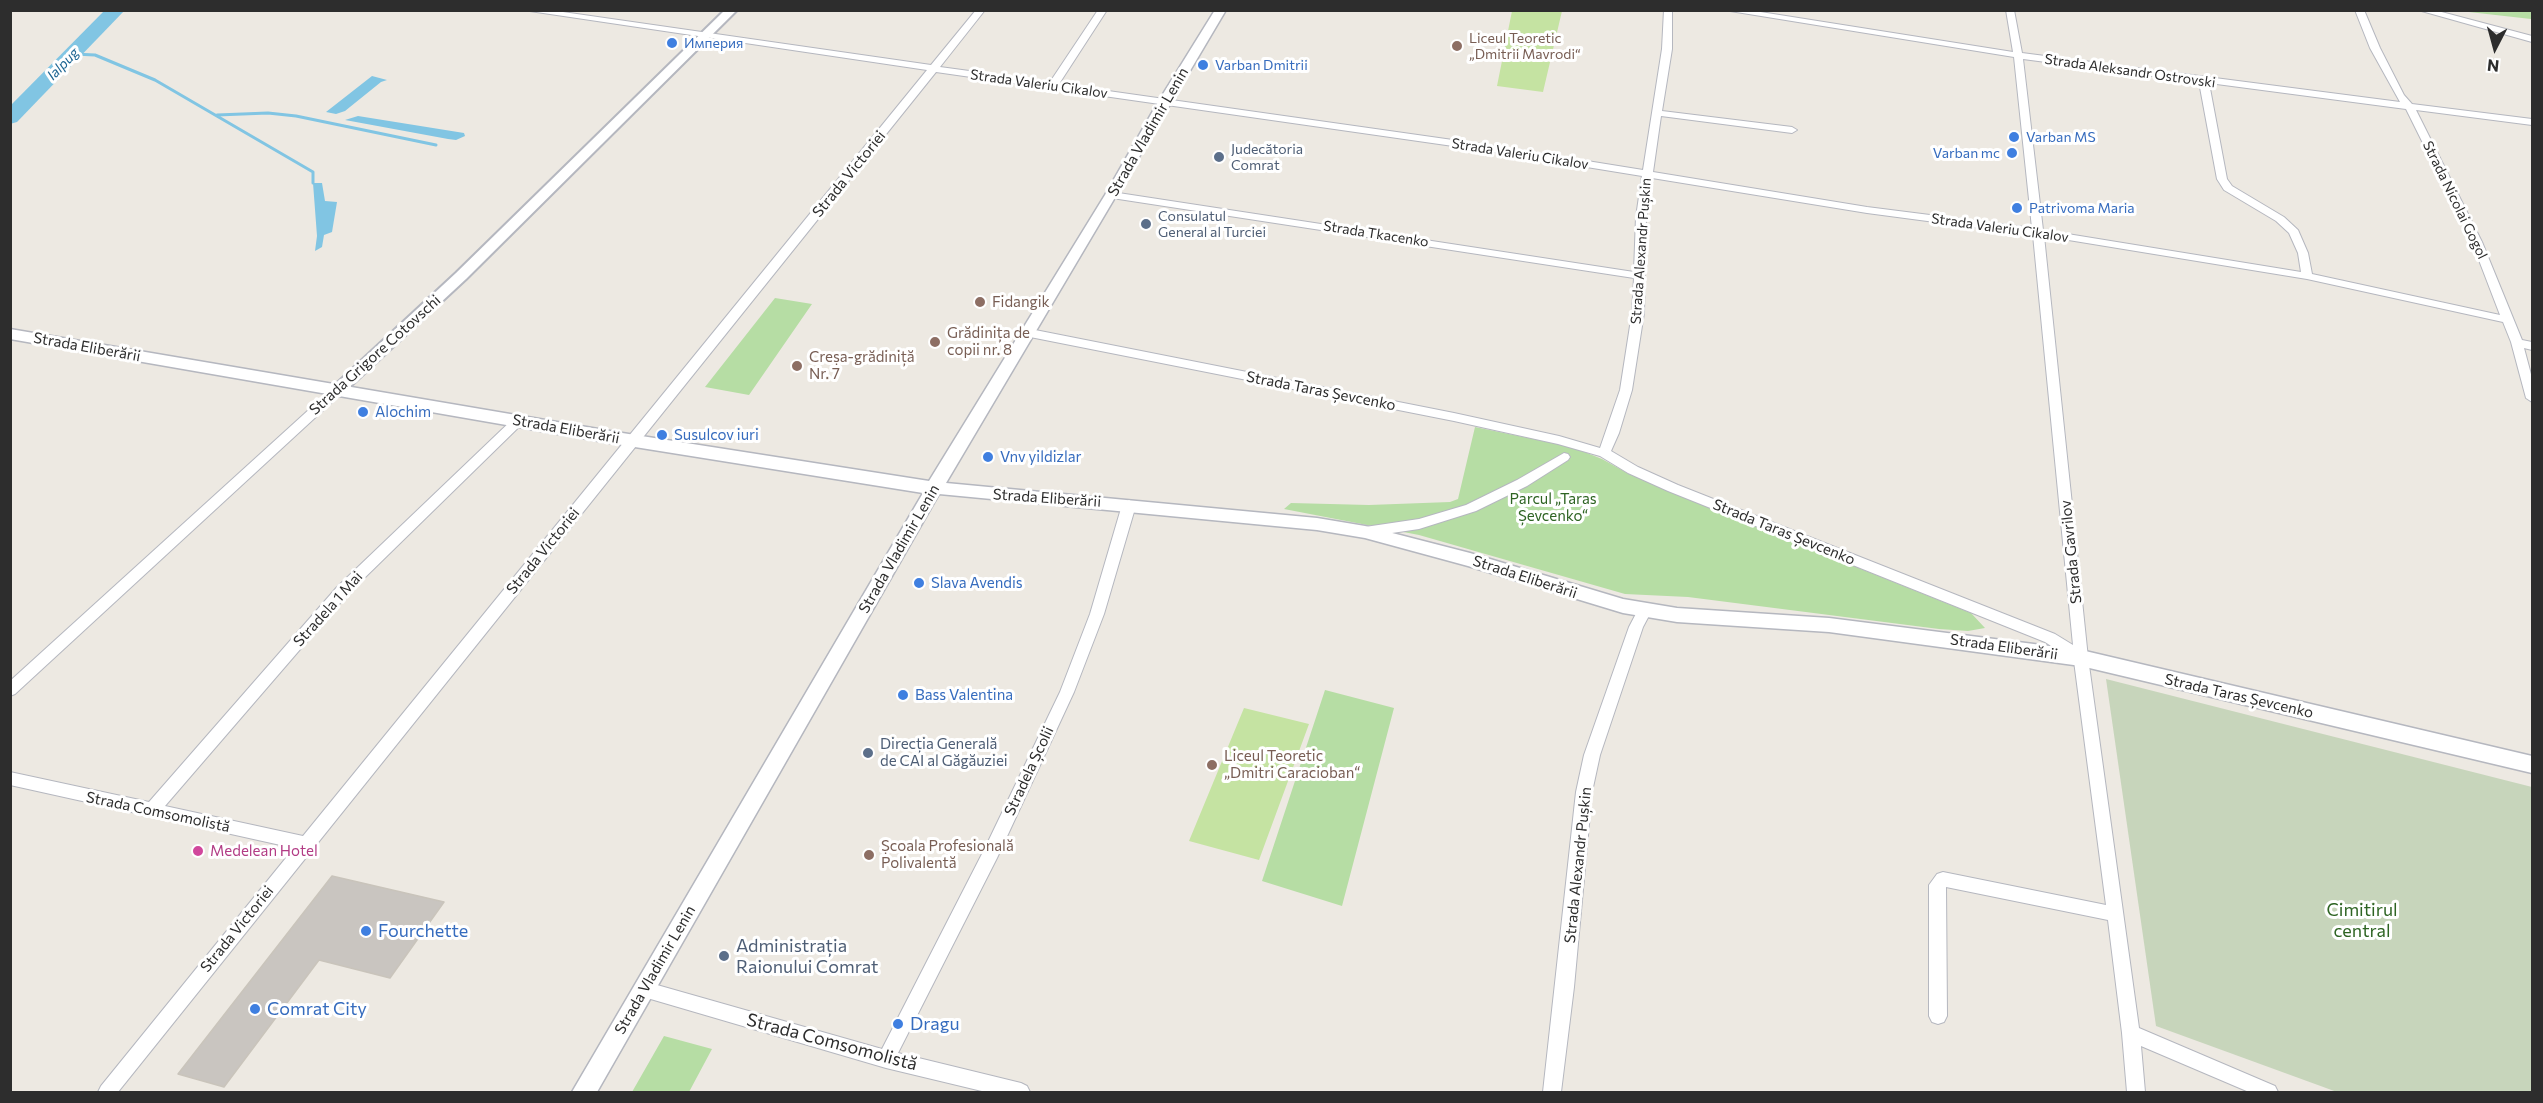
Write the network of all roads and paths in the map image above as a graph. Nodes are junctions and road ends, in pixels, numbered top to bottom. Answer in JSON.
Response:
{"nodes":[{"id":1,"x":527,"y":10,"type":"edge"},
{"id":2,"x":732,"y":10,"type":"edge"},
{"id":3,"x":981,"y":10,"type":"edge"},
{"id":4,"x":1103,"y":10,"type":"edge"},
{"id":5,"x":1221,"y":10,"type":"edge"},
{"id":6,"x":1668,"y":10,"type":"edge"},
{"id":7,"x":1728,"y":10,"type":"edge"},
{"id":8,"x":2010,"y":10,"type":"edge"},
{"id":9,"x":2359,"y":10,"type":"edge"},
{"id":10,"x":2422,"y":10,"type":"edge"},
{"id":11,"x":705,"y":36,"type":"junction"},
{"id":12,"x":2532,"y":39,"type":"edge"},
{"id":13,"x":2018,"y":55,"type":"junction"},
{"id":14,"x":934,"y":69,"type":"junction"},
{"id":15,"x":2204,"y":81,"type":"junction"},
{"id":16,"x":1052,"y":87,"type":"junction"},
{"id":17,"x":1164,"y":102,"type":"junction"},
{"id":18,"x":2410,"y":107,"type":"junction"},
{"id":19,"x":1657,"y":113,"type":"junction"},
{"id":20,"x":2532,"y":122,"type":"edge"},
{"id":21,"x":1792,"y":130,"type":"dead end"},
{"id":22,"x":1647,"y":175,"type":"junction"},
{"id":23,"x":1112,"y":195,"type":"junction"},
{"id":24,"x":2038,"y":232,"type":"junction"},
{"id":25,"x":1639,"y":276,"type":"junction"},
{"id":26,"x":2307,"y":276,"type":"junction"},
{"id":27,"x":2509,"y":320,"type":"junction"},
{"id":28,"x":1026,"y":332,"type":"junction"},
{"id":29,"x":10,"y":334,"type":"edge"},
{"id":30,"x":2517,"y":342,"type":"junction"},
{"id":31,"x":2532,"y":346,"type":"edge"},
{"id":32,"x":339,"y":389,"type":"junction"},
{"id":33,"x":2532,"y":398,"type":"edge"},
{"id":34,"x":519,"y":420,"type":"junction"},
{"id":35,"x":633,"y":441,"type":"junction"},
{"id":36,"x":1604,"y":453,"type":"junction"},
{"id":37,"x":1564,"y":457,"type":"dead end"},
{"id":38,"x":934,"y":489,"type":"junction"},
{"id":39,"x":1128,"y":505,"type":"junction"},
{"id":40,"x":1365,"y":532,"type":"junction"},
{"id":41,"x":1645,"y":610,"type":"junction"},
{"id":42,"x":2081,"y":658,"type":"junction"},
{"id":43,"x":10,"y":690,"type":"edge"},
{"id":44,"x":2532,"y":765,"type":"edge"},
{"id":45,"x":10,"y":778,"type":"edge"},
{"id":46,"x":151,"y":811,"type":"junction"},
{"id":47,"x":306,"y":844,"type":"junction"},
{"id":48,"x":2115,"y":914,"type":"junction"},
{"id":49,"x":643,"y":989,"type":"junction"},
{"id":50,"x":1938,"y":1017,"type":"dead end"},
{"id":51,"x":2131,"y":1033,"type":"junction"},
{"id":52,"x":886,"y":1059,"type":"junction"},
{"id":53,"x":107,"y":1092,"type":"edge"},
{"id":54,"x":584,"y":1092,"type":"edge"},
{"id":55,"x":1021,"y":1092,"type":"edge"},
{"id":56,"x":1552,"y":1092,"type":"edge"},
{"id":57,"x":2136,"y":1092,"type":"edge"},
{"id":58,"x":2270,"y":1092,"type":"edge"}],
"edges":[{"from":1,"to":11,"type":"street","name":"Strada Valeriu Cikalov"},
{"from":2,"to":11,"type":"street","name":"Strada Grigore Cotovschi"},
{"from":3,"to":14,"type":"street","name":"Strada Victoriei"},
{"from":4,"to":16,"type":"street"},
{"from":5,"to":17,"type":"main road","name":"Strada Vladimir Lenin"},
{"from":6,"to":19,"type":"street","name":"Strada Alexandr Pușkin"},
{"from":7,"to":13,"type":"street","name":"Strada Aleksandr Ostrovski"},
{"from":8,"to":13,"type":"street","name":"Strada Gavrilov"},
{"from":9,"to":18,"type":"street","name":"Strada Nicolai Gogol"},
{"from":10,"to":12,"type":"street"},
{"from":11,"to":14,"type":"street","name":"Strada Valeriu Cikalov"},
{"from":11,"to":32,"type":"street","name":"Strada Grigore Cotovschi"},
{"from":13,"to":15,"type":"street","name":"Strada Aleksandr Ostrovski"},
{"from":13,"to":24,"type":"street","name":"Strada Gavrilov"},
{"from":14,"to":16,"type":"street","name":"Strada Valeriu Cikalov"},
{"from":14,"to":35,"type":"street","name":"Strada Victoriei"},
{"from":15,"to":18,"type":"street","name":"Strada Aleksandr Ostrovski"},
{"from":15,"to":26,"type":"street"},
{"from":16,"to":17,"type":"street","name":"Strada Valeriu Cikalov"},
{"from":17,"to":22,"type":"street","name":"Strada Valeriu Cikalov"},
{"from":17,"to":23,"type":"main road","name":"Strada Vladimir Lenin"},
{"from":18,"to":20,"type":"street","name":"Strada Aleksandr Ostrovski"},
{"from":18,"to":27,"type":"street","name":"Strada Nicolai Gogol"},
{"from":19,"to":21,"type":"street"},
{"from":19,"to":22,"type":"street","name":"Strada Alexandr Pușkin"},
{"from":22,"to":24,"type":"street","name":"Strada Valeriu Cikalov"},
{"from":22,"to":25,"type":"street","name":"Strada Alexandr Pușkin"},
{"from":23,"to":25,"type":"street","name":"Strada Tkacenko"},
{"from":23,"to":28,"type":"main road","name":"Strada Vladimir Lenin"},
{"from":24,"to":26,"type":"street","name":"Strada Valeriu Cikalov"},
{"from":24,"to":42,"type":"street","name":"Strada Gavrilov"},
{"from":25,"to":36,"type":"street","name":"Strada Alexandr Pușkin"},
{"from":26,"to":27,"type":"street","name":"Strada Valeriu Cikalov"},
{"from":27,"to":30,"type":"street","name":"Strada Nicolai Gogol"},
{"from":28,"to":36,"type":"street","name":"Strada Taras Șevcenko"},
{"from":28,"to":38,"type":"main road","name":"Strada Vladimir Lenin"},
{"from":29,"to":32,"type":"main road","name":"Strada Eliberării"},
{"from":30,"to":31,"type":"street"},
{"from":30,"to":33,"type":"street","name":"Strada Nicolai Gogol"},
{"from":32,"to":34,"type":"main road","name":"Strada Eliberării"},
{"from":32,"to":43,"type":"street","name":"Strada Grigore Cotovschi"},
{"from":34,"to":35,"type":"main road","name":"Strada Eliberării"},
{"from":34,"to":46,"type":"street","name":"Stradela 1 Mai"},
{"from":35,"to":38,"type":"main road","name":"Strada Eliberării"},
{"from":35,"to":47,"type":"street","name":"Strada Victoriei"},
{"from":36,"to":42,"type":"street","name":"Strada Taras Șevcenko"},
{"from":37,"to":40,"type":"street"},
{"from":38,"to":39,"type":"main road","name":"Strada Eliberării"},
{"from":38,"to":49,"type":"main road","name":"Strada Vladimir Lenin"},
{"from":39,"to":40,"type":"main road","name":"Strada Eliberării"},
{"from":39,"to":52,"type":"street","name":"Stradela Școlii"},
{"from":40,"to":41,"type":"main road","name":"Strada Eliberării"},
{"from":41,"to":42,"type":"main road","name":"Strada Eliberării"},
{"from":41,"to":56,"type":"street","name":"Strada Alexandr Pușkin"},
{"from":42,"to":44,"type":"main road","name":"Strada Taras Șevcenko"},
{"from":42,"to":48,"type":"street","name":"Strada Gavrilov"},
{"from":45,"to":46,"type":"street","name":"Strada Comsomolistă"},
{"from":46,"to":47,"type":"street","name":"Strada Comsomolistă"},
{"from":47,"to":53,"type":"street","name":"Strada Victoriei"},
{"from":48,"to":50,"type":"street"},
{"from":48,"to":51,"type":"street","name":"Strada Gavrilov"},
{"from":49,"to":52,"type":"street","name":"Strada Comsomolistă"},
{"from":49,"to":54,"type":"main road","name":"Strada Vladimir Lenin"},
{"from":51,"to":57,"type":"street","name":"Strada Gavrilov"},
{"from":51,"to":58,"type":"street"},
{"from":52,"to":55,"type":"street","name":"Strada Comsomolistă"}]}
